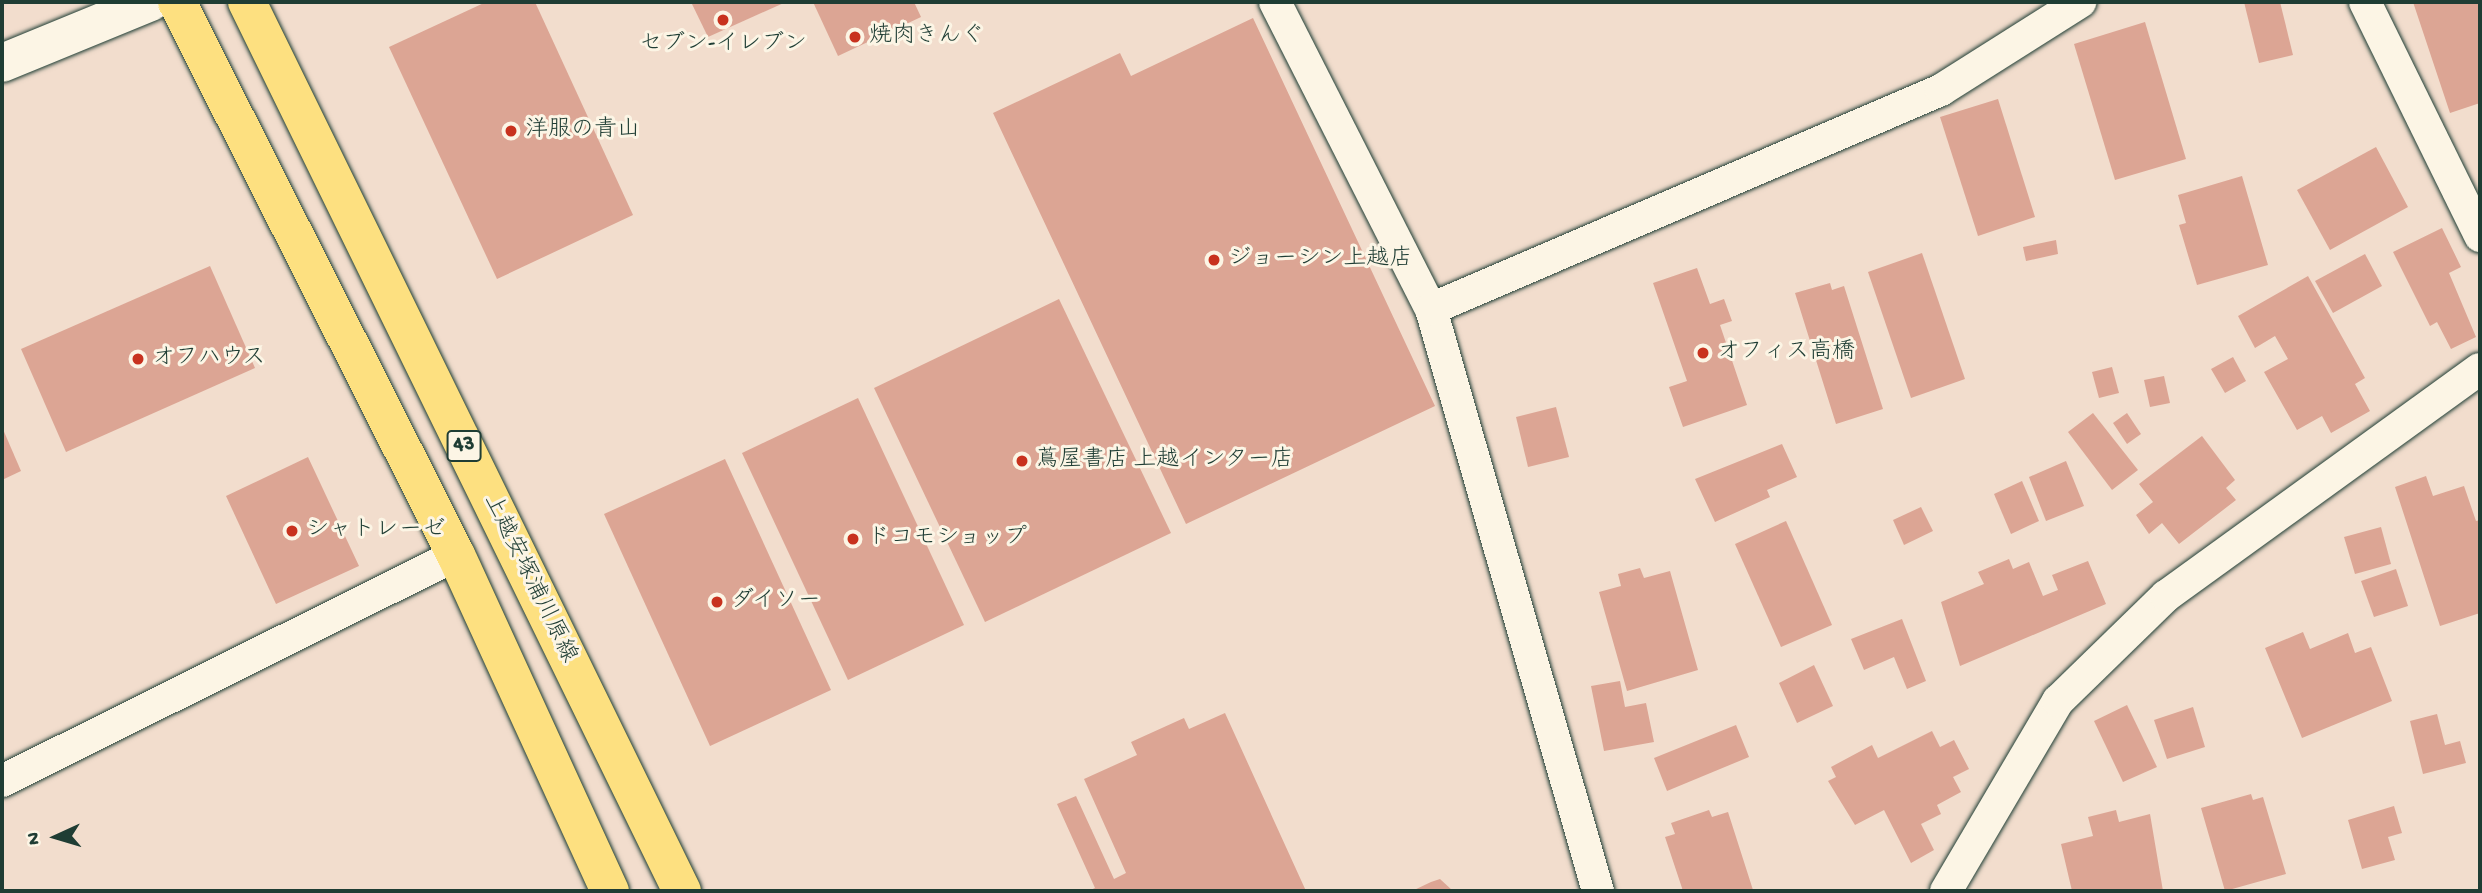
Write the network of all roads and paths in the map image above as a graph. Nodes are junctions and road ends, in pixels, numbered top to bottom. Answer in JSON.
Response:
{"nodes":[{"id":1,"x":151,"y":2,"type":"edge"},
{"id":2,"x":177,"y":2,"type":"edge"},
{"id":3,"x":247,"y":2,"type":"edge"},
{"id":4,"x":1275,"y":2,"type":"edge"},
{"id":5,"x":2081,"y":2,"type":"edge"},
{"id":6,"x":2365,"y":2,"type":"edge"},
{"id":7,"x":2,"y":63,"type":"edge"},
{"id":8,"x":2480,"y":236,"type":"edge"},
{"id":9,"x":1431,"y":309,"type":"junction"},
{"id":10,"x":2480,"y":369,"type":"edge"},
{"id":11,"x":456,"y":555,"type":"junction"},
{"id":12,"x":2,"y":781,"type":"edge"},
{"id":13,"x":610,"y":891,"type":"edge"},
{"id":14,"x":682,"y":891,"type":"edge"},
{"id":15,"x":1598,"y":891,"type":"edge"},
{"id":16,"x":1946,"y":891,"type":"edge"}],
"edges":[{"from":1,"to":7,"type":"main road"},
{"from":2,"to":11,"type":"main road","number":"43"},
{"from":3,"to":14,"type":"main road","name":"上越安塚浦川原線","number":"43"},
{"from":4,"to":9,"type":"street"},
{"from":5,"to":9,"type":"street"},
{"from":6,"to":8,"type":"street"},
{"from":9,"to":15,"type":"street"},
{"from":10,"to":16,"type":"street"},
{"from":11,"to":12,"type":"street"},
{"from":11,"to":13,"type":"main road","number":"43"}]}
